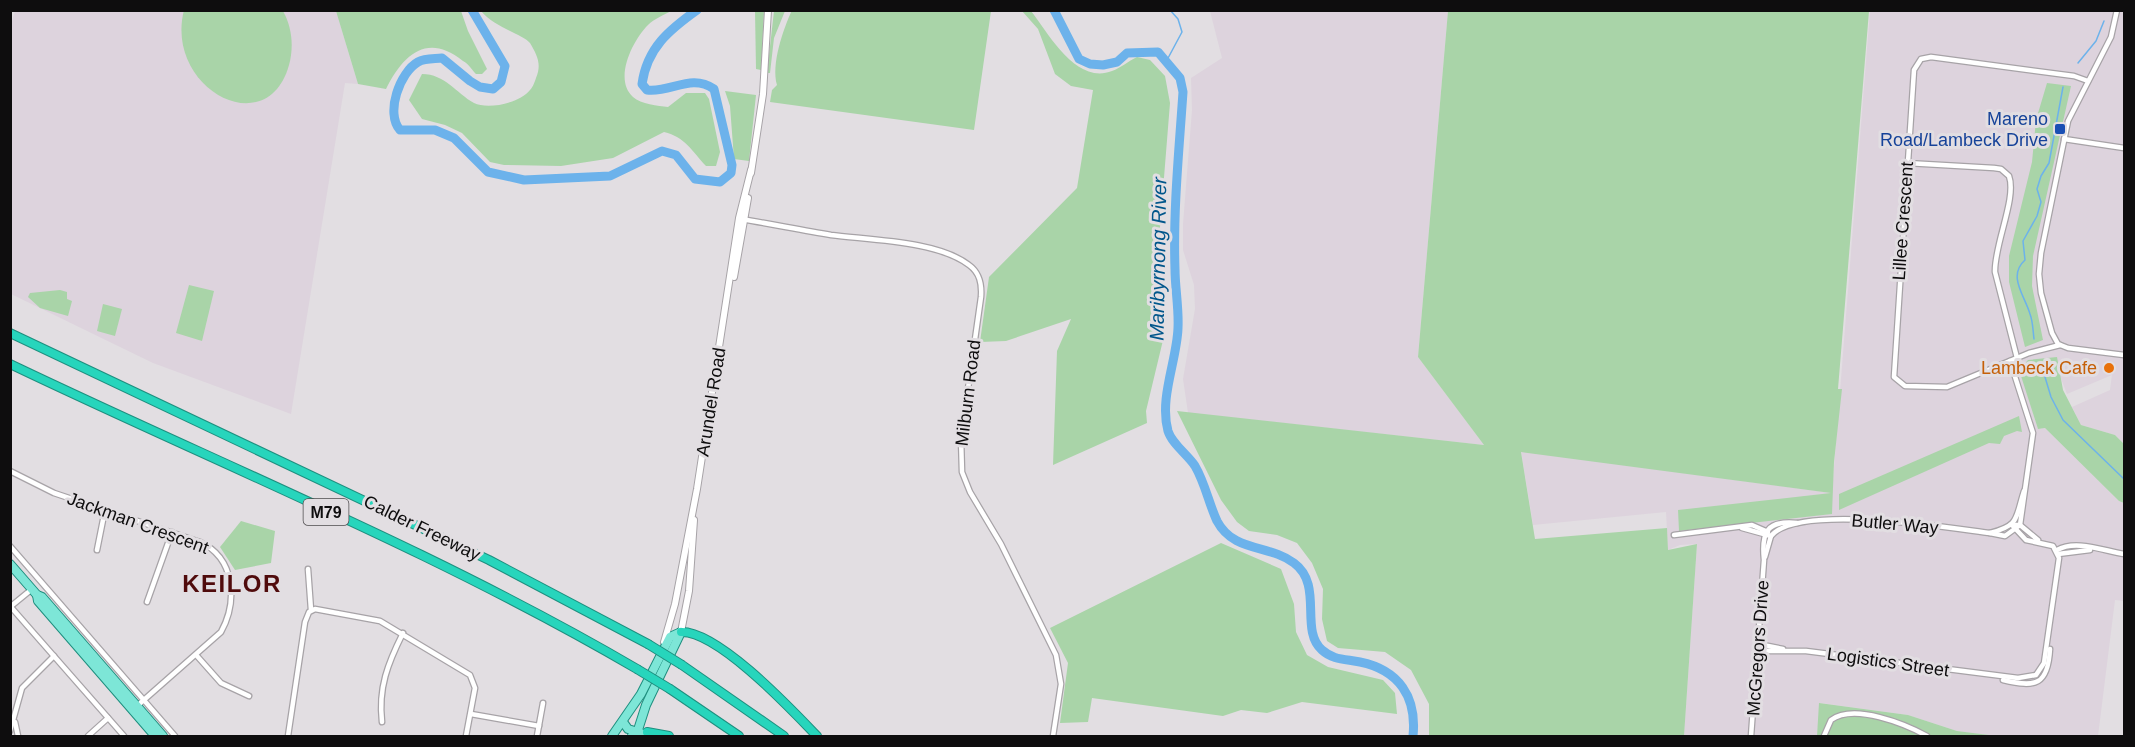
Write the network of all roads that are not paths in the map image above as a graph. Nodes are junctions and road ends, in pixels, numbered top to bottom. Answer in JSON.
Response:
{"nodes":[{"id":1,"x":768,"y":10,"type":"edge"},
{"id":2,"x":2117,"y":10,"type":"edge"},
{"id":3,"x":2088,"y":81,"type":"junction"},
{"id":4,"x":2064,"y":139,"type":"junction"},
{"id":5,"x":2124,"y":148,"type":"edge"},
{"id":6,"x":1907,"y":163,"type":"junction"},
{"id":7,"x":742,"y":219,"type":"junction"},
{"id":8,"x":10,"y":333,"type":"edge"},
{"id":9,"x":2060,"y":345,"type":"junction"},
{"id":10,"x":2124,"y":356,"type":"edge"},
{"id":11,"x":2017,"y":358,"type":"junction"},
{"id":12,"x":2010,"y":361,"type":"junction"},
{"id":13,"x":10,"y":364,"type":"edge"},
{"id":14,"x":10,"y":471,"type":"edge"},
{"id":15,"x":697,"y":489,"type":"junction"},
{"id":16,"x":2024,"y":490,"type":"junction"},
{"id":17,"x":105,"y":510,"type":"junction"},
{"id":18,"x":1800,"y":524,"type":"junction"},
{"id":19,"x":2012,"y":525,"type":"junction"},
{"id":20,"x":2020,"y":525,"type":"junction"},
{"id":21,"x":1742,"y":528,"type":"junction"},
{"id":22,"x":1767,"y":530,"type":"junction"},
{"id":23,"x":2016,"y":530,"type":"junction"},
{"id":24,"x":172,"y":532,"type":"junction"},
{"id":25,"x":1990,"y":533,"type":"junction"},
{"id":26,"x":1674,"y":536,"type":"dead end"},
{"id":27,"x":1764,"y":536,"type":"junction"},
{"id":28,"x":1771,"y":536,"type":"junction"},
{"id":29,"x":2040,"y":542,"type":"junction"},
{"id":30,"x":10,"y":546,"type":"edge"},
{"id":31,"x":97,"y":550,"type":"dead end"},
{"id":32,"x":2058,"y":552,"type":"junction"},
{"id":33,"x":2124,"y":554,"type":"edge"},
{"id":34,"x":1764,"y":560,"type":"junction"},
{"id":35,"x":10,"y":564,"type":"edge"},
{"id":36,"x":308,"y":569,"type":"dead end"},
{"id":37,"x":34,"y":592,"type":"junction"},
{"id":38,"x":147,"y":602,"type":"dead end"},
{"id":39,"x":11,"y":606,"type":"edge"},
{"id":40,"x":311,"y":610,"type":"junction"},
{"id":41,"x":681,"y":632,"type":"junction"},
{"id":42,"x":403,"y":633,"type":"junction"},
{"id":43,"x":1758,"y":644,"type":"junction"},
{"id":44,"x":1785,"y":649,"type":"junction"},
{"id":45,"x":1757,"y":651,"type":"junction"},
{"id":46,"x":54,"y":656,"type":"junction"},
{"id":47,"x":197,"y":656,"type":"junction"},
{"id":48,"x":641,"y":694,"type":"junction"},
{"id":49,"x":249,"y":696,"type":"dead end"},
{"id":50,"x":144,"y":701,"type":"junction"},
{"id":51,"x":543,"y":703,"type":"dead end"},
{"id":52,"x":135,"y":708,"type":"junction"},
{"id":53,"x":471,"y":714,"type":"junction"},
{"id":54,"x":108,"y":718,"type":"junction"},
{"id":55,"x":15,"y":722,"type":"junction"},
{"id":56,"x":382,"y":722,"type":"dead end"},
{"id":57,"x":623,"y":722,"type":"junction"},
{"id":58,"x":539,"y":726,"type":"junction"},
{"id":59,"x":10,"y":731,"type":"edge"},
{"id":60,"x":647,"y":732,"type":"joint"},
{"id":61,"x":635,"y":735,"type":"edge"},
{"id":62,"x":18,"y":736,"type":"edge"},
{"id":63,"x":87,"y":736,"type":"edge"},
{"id":64,"x":124,"y":736,"type":"edge"},
{"id":65,"x":155,"y":736,"type":"edge"},
{"id":66,"x":163,"y":736,"type":"edge"},
{"id":67,"x":175,"y":736,"type":"edge"},
{"id":68,"x":288,"y":736,"type":"edge"},
{"id":69,"x":466,"y":736,"type":"edge"},
{"id":70,"x":537,"y":736,"type":"edge"},
{"id":71,"x":612,"y":736,"type":"edge"},
{"id":72,"x":669,"y":736,"type":"edge"},
{"id":73,"x":739,"y":736,"type":"edge"},
{"id":74,"x":784,"y":736,"type":"edge"},
{"id":75,"x":817,"y":736,"type":"edge"},
{"id":76,"x":1053,"y":736,"type":"edge"},
{"id":77,"x":1751,"y":736,"type":"edge"},
{"id":78,"x":1824,"y":736,"type":"edge"},
{"id":79,"x":1927,"y":736,"type":"edge"}],
"edges":[{"from":1,"to":7,"type":"street","name":"Arundel Road"},
{"from":2,"to":3,"type":"street"},
{"from":3,"to":4,"type":"street"},
{"from":3,"to":6,"type":"street","name":"Lillee Crescent"},
{"from":4,"to":5,"type":"street"},
{"from":4,"to":9,"type":"street"},
{"from":6,"to":11,"type":"street"},
{"from":6,"to":12,"type":"street","name":"Lillee Crescent"},
{"from":7,"to":15,"type":"street","name":"Arundel Road"},
{"from":7,"to":76,"type":"street","name":"Milburn Road"},
{"from":8,"to":74,"type":"highway","name":"Calder Freeway","number":"M79","bridge":true},
{"from":9,"to":10,"type":"street"},
{"from":9,"to":11,"type":"street","name":"Lillee Crescent"},
{"from":11,"to":12,"type":"street","name":"Lillee Crescent"},
{"from":12,"to":16,"type":"street"},
{"from":13,"to":73,"type":"highway","name":"Calder Freeway","number":"M79","bridge":true},
{"from":14,"to":17,"type":"street","name":"Jackman Crescent"},
{"from":15,"to":41,"type":"street","name":"Arundel Road"},
{"from":15,"to":48,"type":"street","name":"Arundel Road"},
{"from":16,"to":19,"type":"street"},
{"from":16,"to":20,"type":"street"},
{"from":17,"to":24,"type":"street","name":"Jackman Crescent"},
{"from":17,"to":31,"type":"street"},
{"from":18,"to":22,"type":"street","name":"Butler Way"},
{"from":18,"to":25,"type":"street","name":"Butler Way"},
{"from":18,"to":28,"type":"street","name":"Butler Way"},
{"from":19,"to":20,"type":"street"},
{"from":19,"to":23,"type":"street"},
{"from":19,"to":25,"type":"street","name":"Butler Way"},
{"from":20,"to":23,"type":"street"},
{"from":20,"to":29,"type":"street"},
{"from":21,"to":22,"type":"street","name":"Butler Way"},
{"from":21,"to":26,"type":"street","name":"Butler Way"},
{"from":21,"to":27,"type":"street","name":"Butler Way"},
{"from":22,"to":27,"type":"street","name":"McGregors Drive"},
{"from":22,"to":28,"type":"street"},
{"from":23,"to":25,"type":"street","name":"Butler Way"},
{"from":23,"to":29,"type":"street"},
{"from":24,"to":38,"type":"street"},
{"from":24,"to":47,"type":"street","name":"Jackman Crescent"},
{"from":27,"to":28,"type":"street","name":"Butler Way"},
{"from":27,"to":34,"type":"street","name":"McGregors Drive"},
{"from":28,"to":34,"type":"street","name":"McGregors Drive"},
{"from":29,"to":32,"type":"street"},
{"from":30,"to":50,"type":"street"},
{"from":32,"to":33,"type":"street"},
{"from":32,"to":44,"type":"street","name":"Logistics Street"},
{"from":34,"to":43,"type":"street","name":"McGregors Drive"},
{"from":35,"to":37,"type":"main road"},
{"from":36,"to":40,"type":"street"},
{"from":37,"to":39,"type":"street"},
{"from":37,"to":52,"type":"main road"},
{"from":39,"to":46,"type":"street"},
{"from":40,"to":42,"type":"street"},
{"from":40,"to":68,"type":"street"},
{"from":41,"to":48,"type":"main road"},
{"from":41,"to":61,"type":"main road"},
{"from":41,"to":75,"type":"highway"},
{"from":42,"to":53,"type":"street"},
{"from":42,"to":56,"type":"street"},
{"from":43,"to":44,"type":"street","name":"Logistics Street"},
{"from":43,"to":45,"type":"street","name":"McGregors Drive"},
{"from":44,"to":45,"type":"street","name":"Logistics Street"},
{"from":45,"to":77,"type":"street","name":"McGregors Drive"},
{"from":46,"to":54,"type":"street"},
{"from":46,"to":55,"type":"street"},
{"from":47,"to":49,"type":"street"},
{"from":47,"to":50,"type":"street","name":"Jackman Crescent"},
{"from":48,"to":57,"type":"main road"},
{"from":50,"to":52,"type":"street","name":"Jackman Crescent"},
{"from":50,"to":67,"type":"street"},
{"from":51,"to":58,"type":"street"},
{"from":52,"to":65,"type":"main road"},
{"from":52,"to":66,"type":"main road"},
{"from":53,"to":58,"type":"street"},
{"from":53,"to":69,"type":"street"},
{"from":54,"to":63,"type":"street"},
{"from":54,"to":64,"type":"street"},
{"from":55,"to":59,"type":"street"},
{"from":55,"to":62,"type":"street"},
{"from":57,"to":61,"type":"main road"},
{"from":57,"to":71,"type":"main road"},
{"from":58,"to":70,"type":"street"},
{"from":60,"to":61,"type":"main road"},
{"from":60,"to":72,"type":"highway"},
{"from":78,"to":79,"type":"street"}]}
